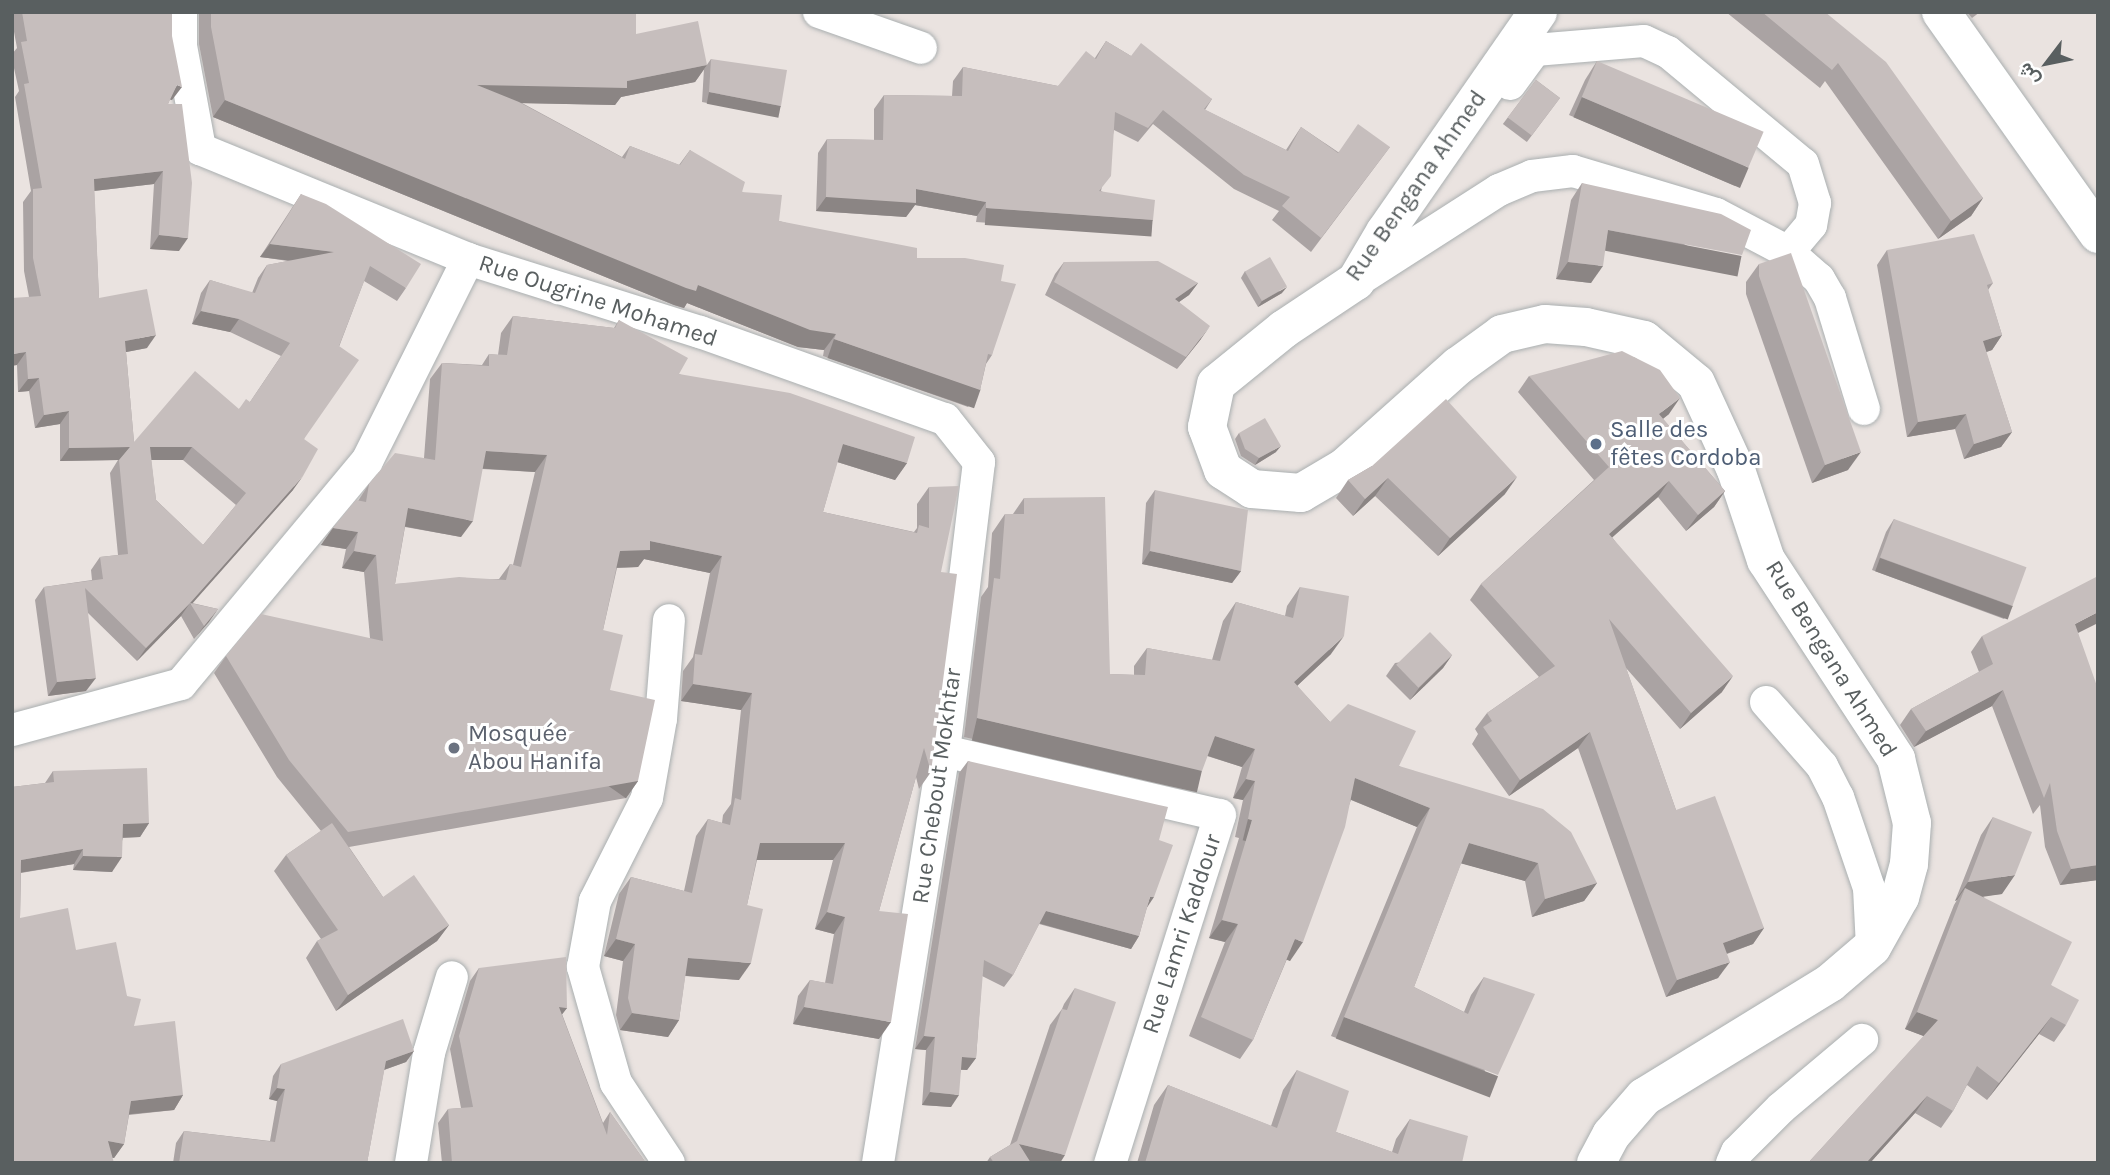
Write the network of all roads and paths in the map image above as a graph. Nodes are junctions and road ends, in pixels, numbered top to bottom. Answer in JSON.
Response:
{"nodes":[{"id":1,"x":181,"y":12,"type":"edge"},
{"id":2,"x":819,"y":12,"type":"edge"},
{"id":3,"x":1538,"y":12,"type":"edge"},
{"id":4,"x":1941,"y":12,"type":"edge"},
{"id":5,"x":921,"y":48,"type":"dead end"},
{"id":6,"x":1451,"y":167,"type":"dead end"},
{"id":7,"x":2098,"y":234,"type":"edge"},
{"id":8,"x":1788,"y":252,"type":"junction"},
{"id":9,"x":468,"y":259,"type":"junction"},
{"id":10,"x":1356,"y":281,"type":"junction"},
{"id":11,"x":1864,"y":409,"type":"dead end"},
{"id":12,"x":945,"y":419,"type":"joint"},
{"id":13,"x":669,"y":620,"type":"dead end"},
{"id":14,"x":1766,"y":702,"type":"dead end"},
{"id":15,"x":12,"y":730,"type":"edge"},
{"id":16,"x":944,"y":751,"type":"junction"},
{"id":17,"x":1872,"y":947,"type":"junction"},
{"id":18,"x":452,"y":977,"type":"dead end"},
{"id":19,"x":1862,"y":1040,"type":"dead end"},
{"id":20,"x":411,"y":1163,"type":"edge"},
{"id":21,"x":669,"y":1163,"type":"edge"},
{"id":22,"x":878,"y":1163,"type":"edge"},
{"id":23,"x":1110,"y":1163,"type":"edge"},
{"id":24,"x":1596,"y":1163,"type":"edge"},
{"id":25,"x":1732,"y":1163,"type":"edge"}],
"edges":[{"from":1,"to":9,"type":"street"},
{"from":2,"to":5,"type":"street"},
{"from":3,"to":10,"type":"street","name":"Rue Bengana Ahmed"},
{"from":4,"to":7,"type":"street"},
{"from":6,"to":8,"type":"street"},
{"from":8,"to":10,"type":"street"},
{"from":8,"to":11,"type":"street"},
{"from":9,"to":12,"type":"street","name":"Rue Ougrine Mohamed"},
{"from":9,"to":15,"type":"street","name":"Rue Ougrine Mohamed"},
{"from":10,"to":17,"type":"street","name":"Rue Bengana Ahmed"},
{"from":12,"to":16,"type":"street","name":"Rue Chebout Mokhtar"},
{"from":13,"to":21,"type":"street"},
{"from":14,"to":17,"type":"street"},
{"from":16,"to":22,"type":"street","name":"Rue Chebout Mokhtar"},
{"from":16,"to":23,"type":"street","name":"Rue Lamri Kaddour"},
{"from":17,"to":24,"type":"street","name":"Rue Bengana Ahmed"},
{"from":18,"to":20,"type":"street"},
{"from":19,"to":25,"type":"street"}]}
